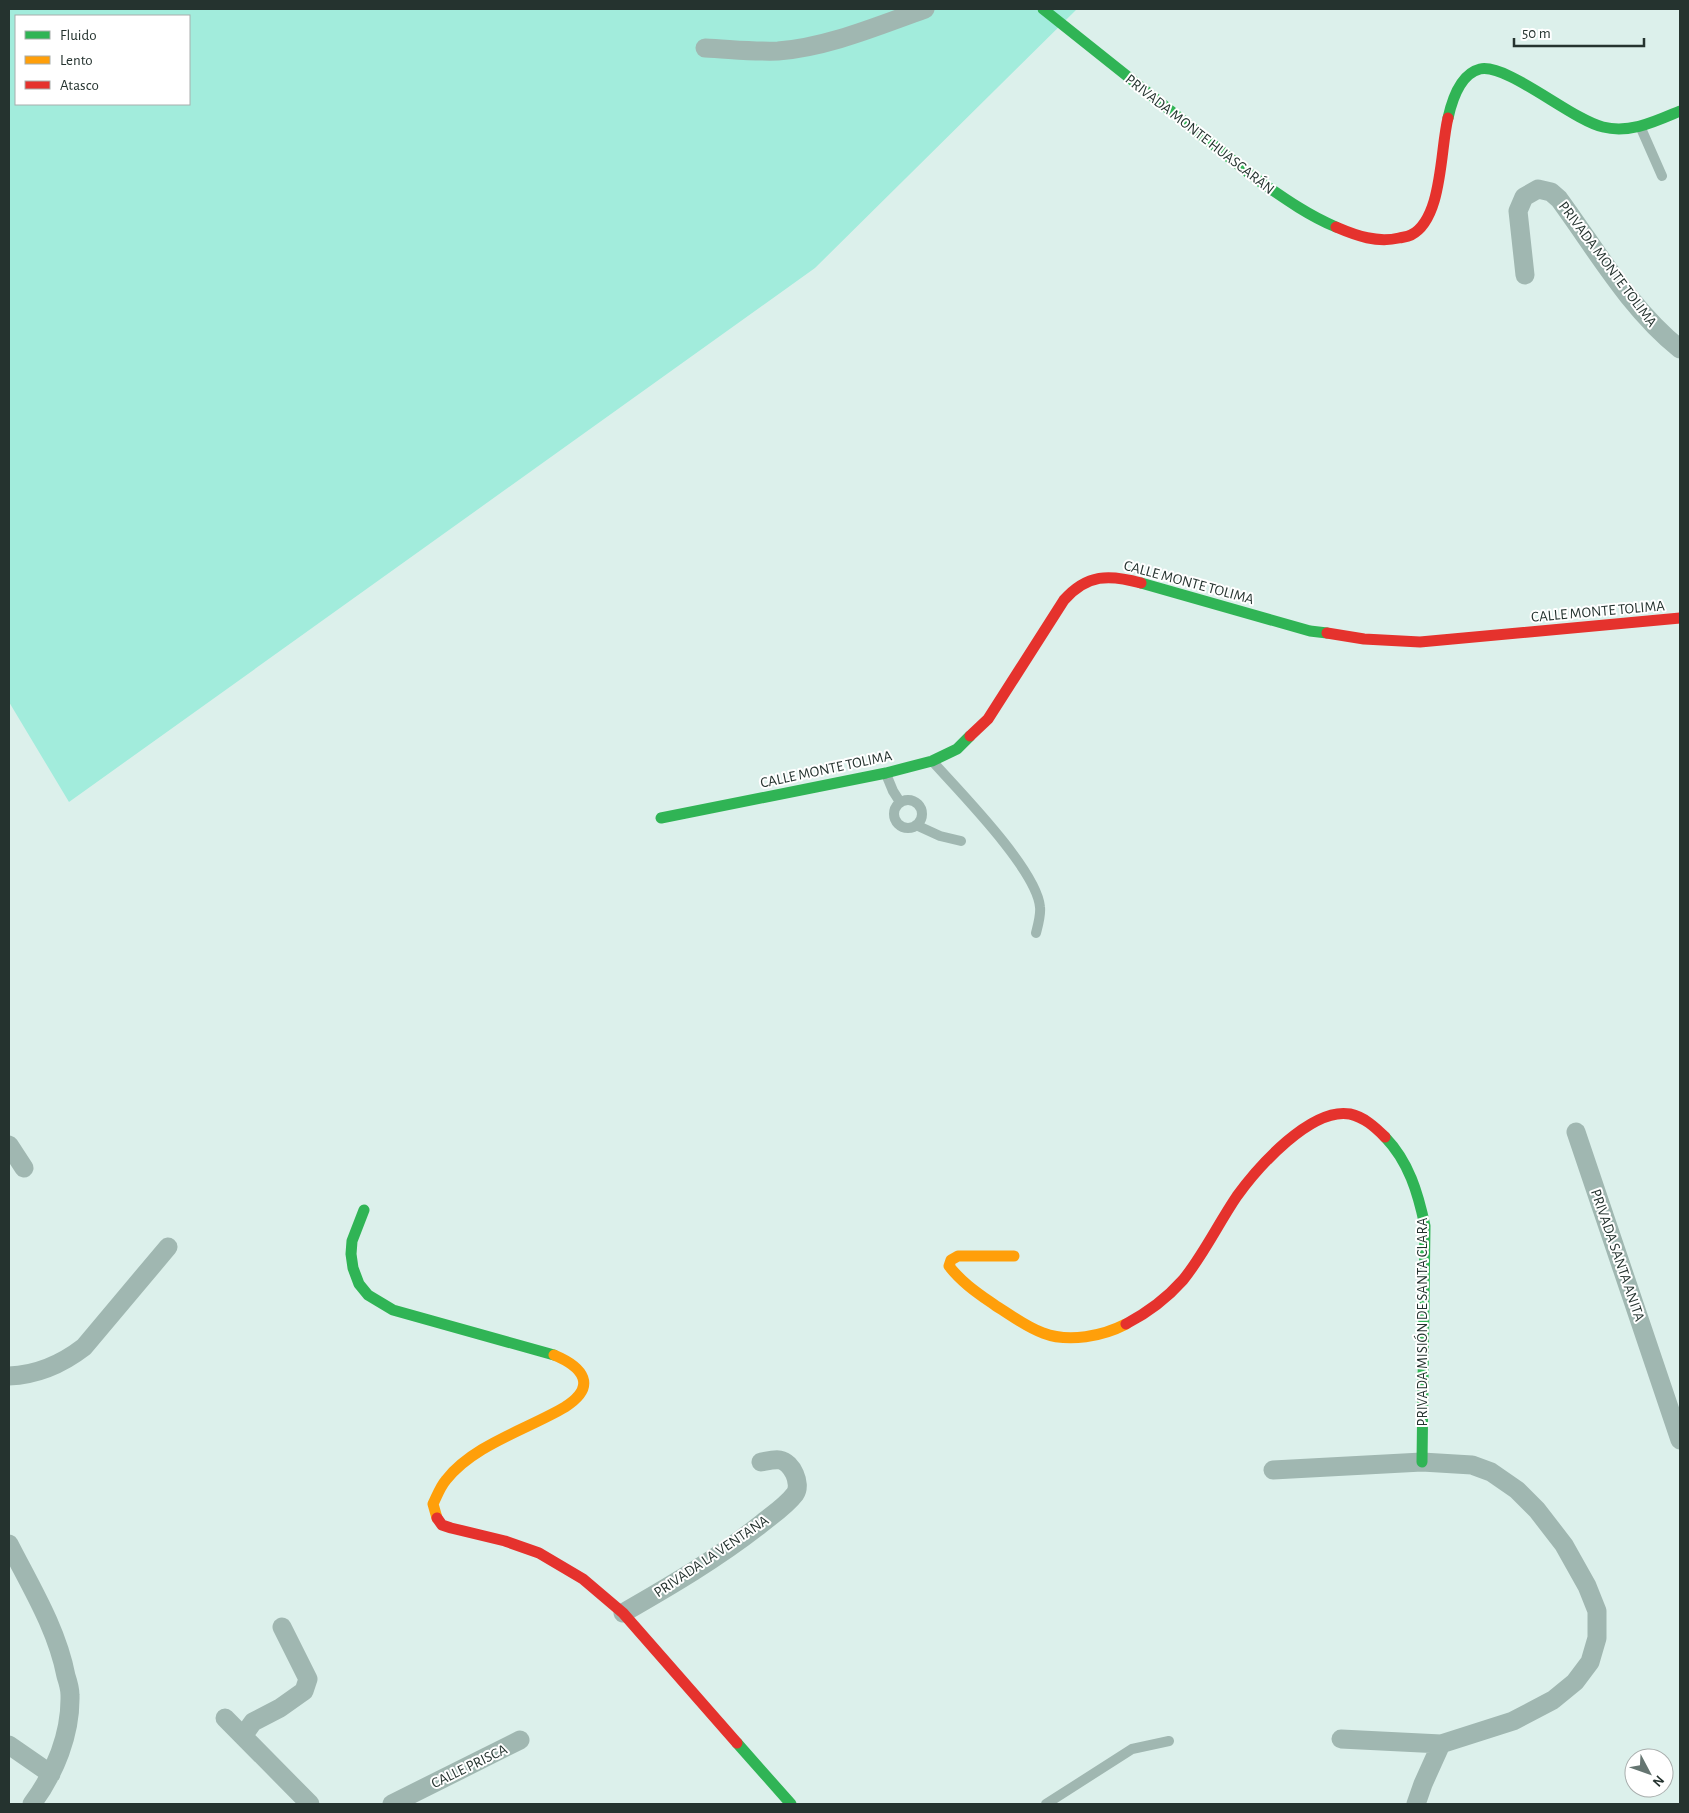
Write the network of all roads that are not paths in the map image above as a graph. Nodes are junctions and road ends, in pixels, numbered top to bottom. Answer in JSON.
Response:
{"nodes":[{"id":1,"x":924,"y":9,"type":"edge"},
{"id":2,"x":1042,"y":9,"type":"edge"},
{"id":3,"x":705,"y":48,"type":"dead end"},
{"id":4,"x":1680,"y":111,"type":"edge"},
{"id":5,"x":1640,"y":125,"type":"junction"},
{"id":6,"x":1662,"y":176,"type":"dead end"},
{"id":7,"x":1525,"y":276,"type":"dead end"},
{"id":8,"x":1680,"y":349,"type":"edge"},
{"id":9,"x":1680,"y":618,"type":"edge"},
{"id":10,"x":932,"y":761,"type":"junction"},
{"id":11,"x":886,"y":773,"type":"junction"},
{"id":12,"x":900,"y":802,"type":"junction"},
{"id":13,"x":661,"y":818,"type":"dead end"},
{"id":14,"x":916,"y":825,"type":"junction"},
{"id":15,"x":961,"y":841,"type":"dead end"},
{"id":16,"x":1036,"y":933,"type":"dead end"},
{"id":17,"x":1576,"y":1132,"type":"dead end"},
{"id":18,"x":9,"y":1145,"type":"edge"},
{"id":19,"x":24,"y":1168,"type":"dead end"},
{"id":20,"x":364,"y":1210,"type":"dead end"},
{"id":21,"x":168,"y":1246,"type":"dead end"},
{"id":22,"x":1014,"y":1256,"type":"dead end"},
{"id":23,"x":9,"y":1376,"type":"edge"},
{"id":24,"x":1660,"y":1377,"type":"junction"},
{"id":25,"x":1680,"y":1394,"type":"edge"},
{"id":26,"x":1680,"y":1440,"type":"edge"},
{"id":27,"x":761,"y":1462,"type":"dead end"},
{"id":28,"x":1422,"y":1462,"type":"junction"},
{"id":29,"x":1273,"y":1470,"type":"dead end"},
{"id":30,"x":9,"y":1544,"type":"edge"},
{"id":31,"x":623,"y":1613,"type":"junction"},
{"id":32,"x":282,"y":1627,"type":"dead end"},
{"id":33,"x":225,"y":1718,"type":"dead end"},
{"id":34,"x":243,"y":1736,"type":"junction"},
{"id":35,"x":520,"y":1740,"type":"dead end"},
{"id":36,"x":1341,"y":1740,"type":"dead end"},
{"id":37,"x":1169,"y":1741,"type":"dead end"},
{"id":38,"x":1441,"y":1744,"type":"junction"},
{"id":39,"x":9,"y":1745,"type":"edge"},
{"id":40,"x":51,"y":1774,"type":"junction"},
{"id":41,"x":32,"y":1804,"type":"edge"},
{"id":42,"x":310,"y":1804,"type":"edge"},
{"id":43,"x":392,"y":1804,"type":"edge"},
{"id":44,"x":791,"y":1804,"type":"edge"},
{"id":45,"x":1046,"y":1804,"type":"edge"},
{"id":46,"x":1416,"y":1804,"type":"edge"}],
"edges":[{"from":1,"to":3,"type":"street"},
{"from":2,"to":5,"type":"street","name":"PRIVADA MONTE HUASCARÁN"},
{"from":4,"to":5,"type":"street","name":"PRIVADA MONTE HUASCARÁN"},
{"from":5,"to":6,"type":"lane"},
{"from":7,"to":8,"type":"street","name":"PRIVADA MONTE TOLIMA"},
{"from":9,"to":10,"type":"street","name":"CALLE MONTE TOLIMA"},
{"from":10,"to":11,"type":"street","name":"CALLE MONTE TOLIMA"},
{"from":10,"to":16,"type":"lane"},
{"from":11,"to":12,"type":"lane"},
{"from":11,"to":13,"type":"street","name":"CALLE MONTE TOLIMA"},
{"from":12,"to":14,"type":"lane"},
{"from":12,"to":14,"type":"lane"},
{"from":14,"to":15,"type":"lane"},
{"from":17,"to":24,"type":"street","name":"PRIVADA SANTA ANITA"},
{"from":18,"to":19,"type":"street"},
{"from":20,"to":31,"type":"street"},
{"from":21,"to":23,"type":"street"},
{"from":22,"to":28,"type":"street","name":"PRIVADA MISIÓN DE SANTA CLARA"},
{"from":24,"to":25,"type":"street"},
{"from":24,"to":26,"type":"street","name":"PRIVADA SANTA ANITA"},
{"from":27,"to":31,"type":"street","name":"PRIVADA LA VENTANA"},
{"from":28,"to":29,"type":"street"},
{"from":28,"to":38,"type":"street"},
{"from":30,"to":40,"type":"street"},
{"from":31,"to":44,"type":"street"},
{"from":32,"to":34,"type":"street"},
{"from":33,"to":34,"type":"street"},
{"from":34,"to":42,"type":"street"},
{"from":35,"to":43,"type":"street","name":"CALLE PRISCA"},
{"from":36,"to":38,"type":"street"},
{"from":37,"to":45,"type":"lane"},
{"from":38,"to":46,"type":"street"},
{"from":39,"to":40,"type":"street"},
{"from":40,"to":41,"type":"street"}]}
